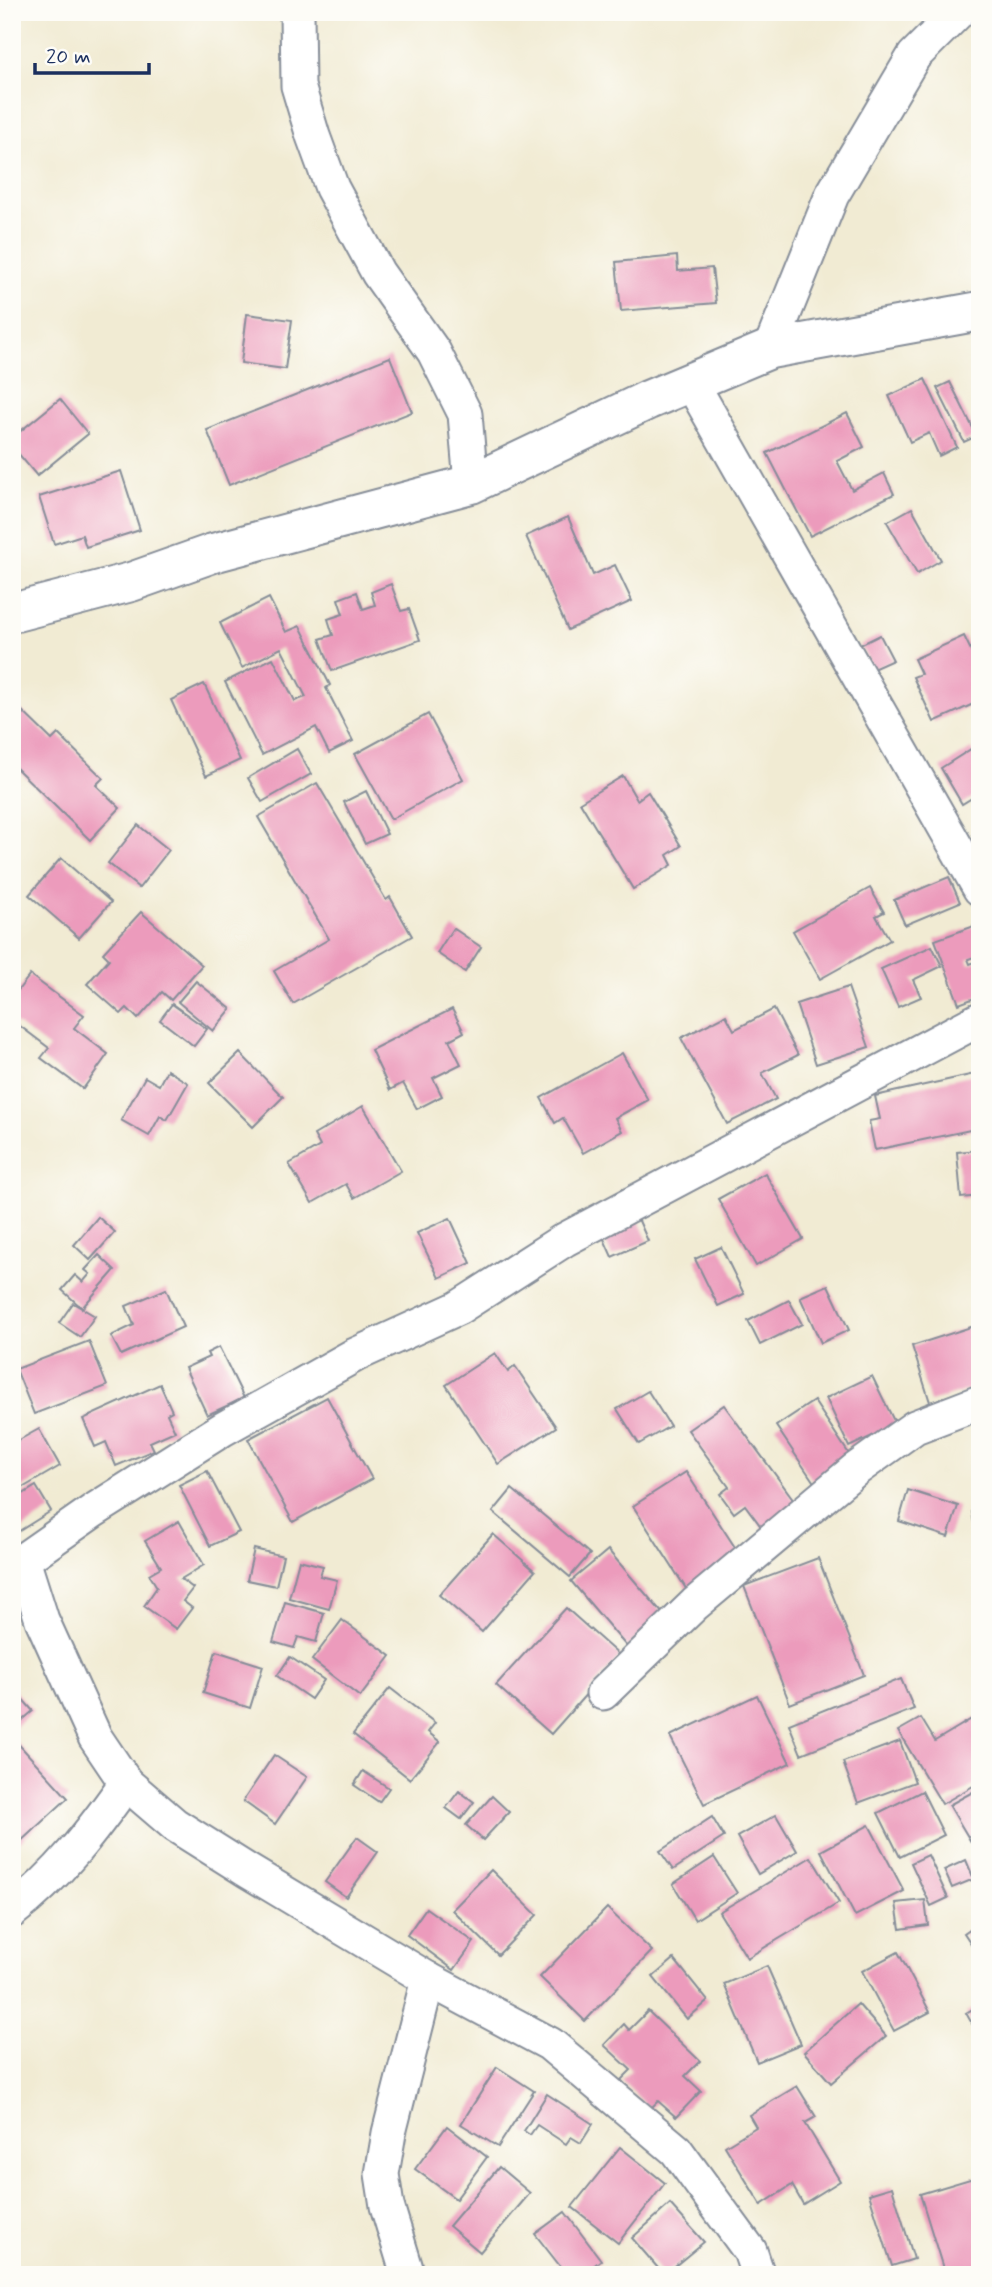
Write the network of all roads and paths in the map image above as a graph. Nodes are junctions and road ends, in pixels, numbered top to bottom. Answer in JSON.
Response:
{"nodes":[{"id":1,"x":297,"y":12,"type":"edge"},
{"id":2,"x":958,"y":12,"type":"edge"},
{"id":3,"x":980,"y":311,"type":"edge"},
{"id":4,"x":769,"y":348,"type":"junction"},
{"id":5,"x":691,"y":382,"type":"junction"},
{"id":6,"x":471,"y":484,"type":"junction"},
{"id":7,"x":12,"y":612,"type":"edge"},
{"id":8,"x":980,"y":889,"type":"edge"},
{"id":9,"x":980,"y":1019,"type":"edge"},
{"id":10,"x":980,"y":1402,"type":"edge"},
{"id":11,"x":18,"y":1560,"type":"edge"},
{"id":12,"x":603,"y":1693,"type":"dead end"},
{"id":13,"x":126,"y":1783,"type":"junction"},
{"id":14,"x":12,"y":1911,"type":"edge"},
{"id":15,"x":428,"y":1979,"type":"junction"},
{"id":16,"x":408,"y":2275,"type":"edge"},
{"id":17,"x":758,"y":2275,"type":"edge"}],
"edges":[{"from":1,"to":6,"type":"street"},
{"from":2,"to":4,"type":"street"},
{"from":3,"to":4,"type":"street"},
{"from":4,"to":5,"type":"street"},
{"from":5,"to":6,"type":"street"},
{"from":5,"to":8,"type":"street"},
{"from":6,"to":7,"type":"street"},
{"from":9,"to":11,"type":"street"},
{"from":10,"to":12,"type":"street"},
{"from":11,"to":13,"type":"street"},
{"from":13,"to":14,"type":"street"},
{"from":13,"to":15,"type":"street"},
{"from":15,"to":16,"type":"street"},
{"from":15,"to":17,"type":"street"}]}
